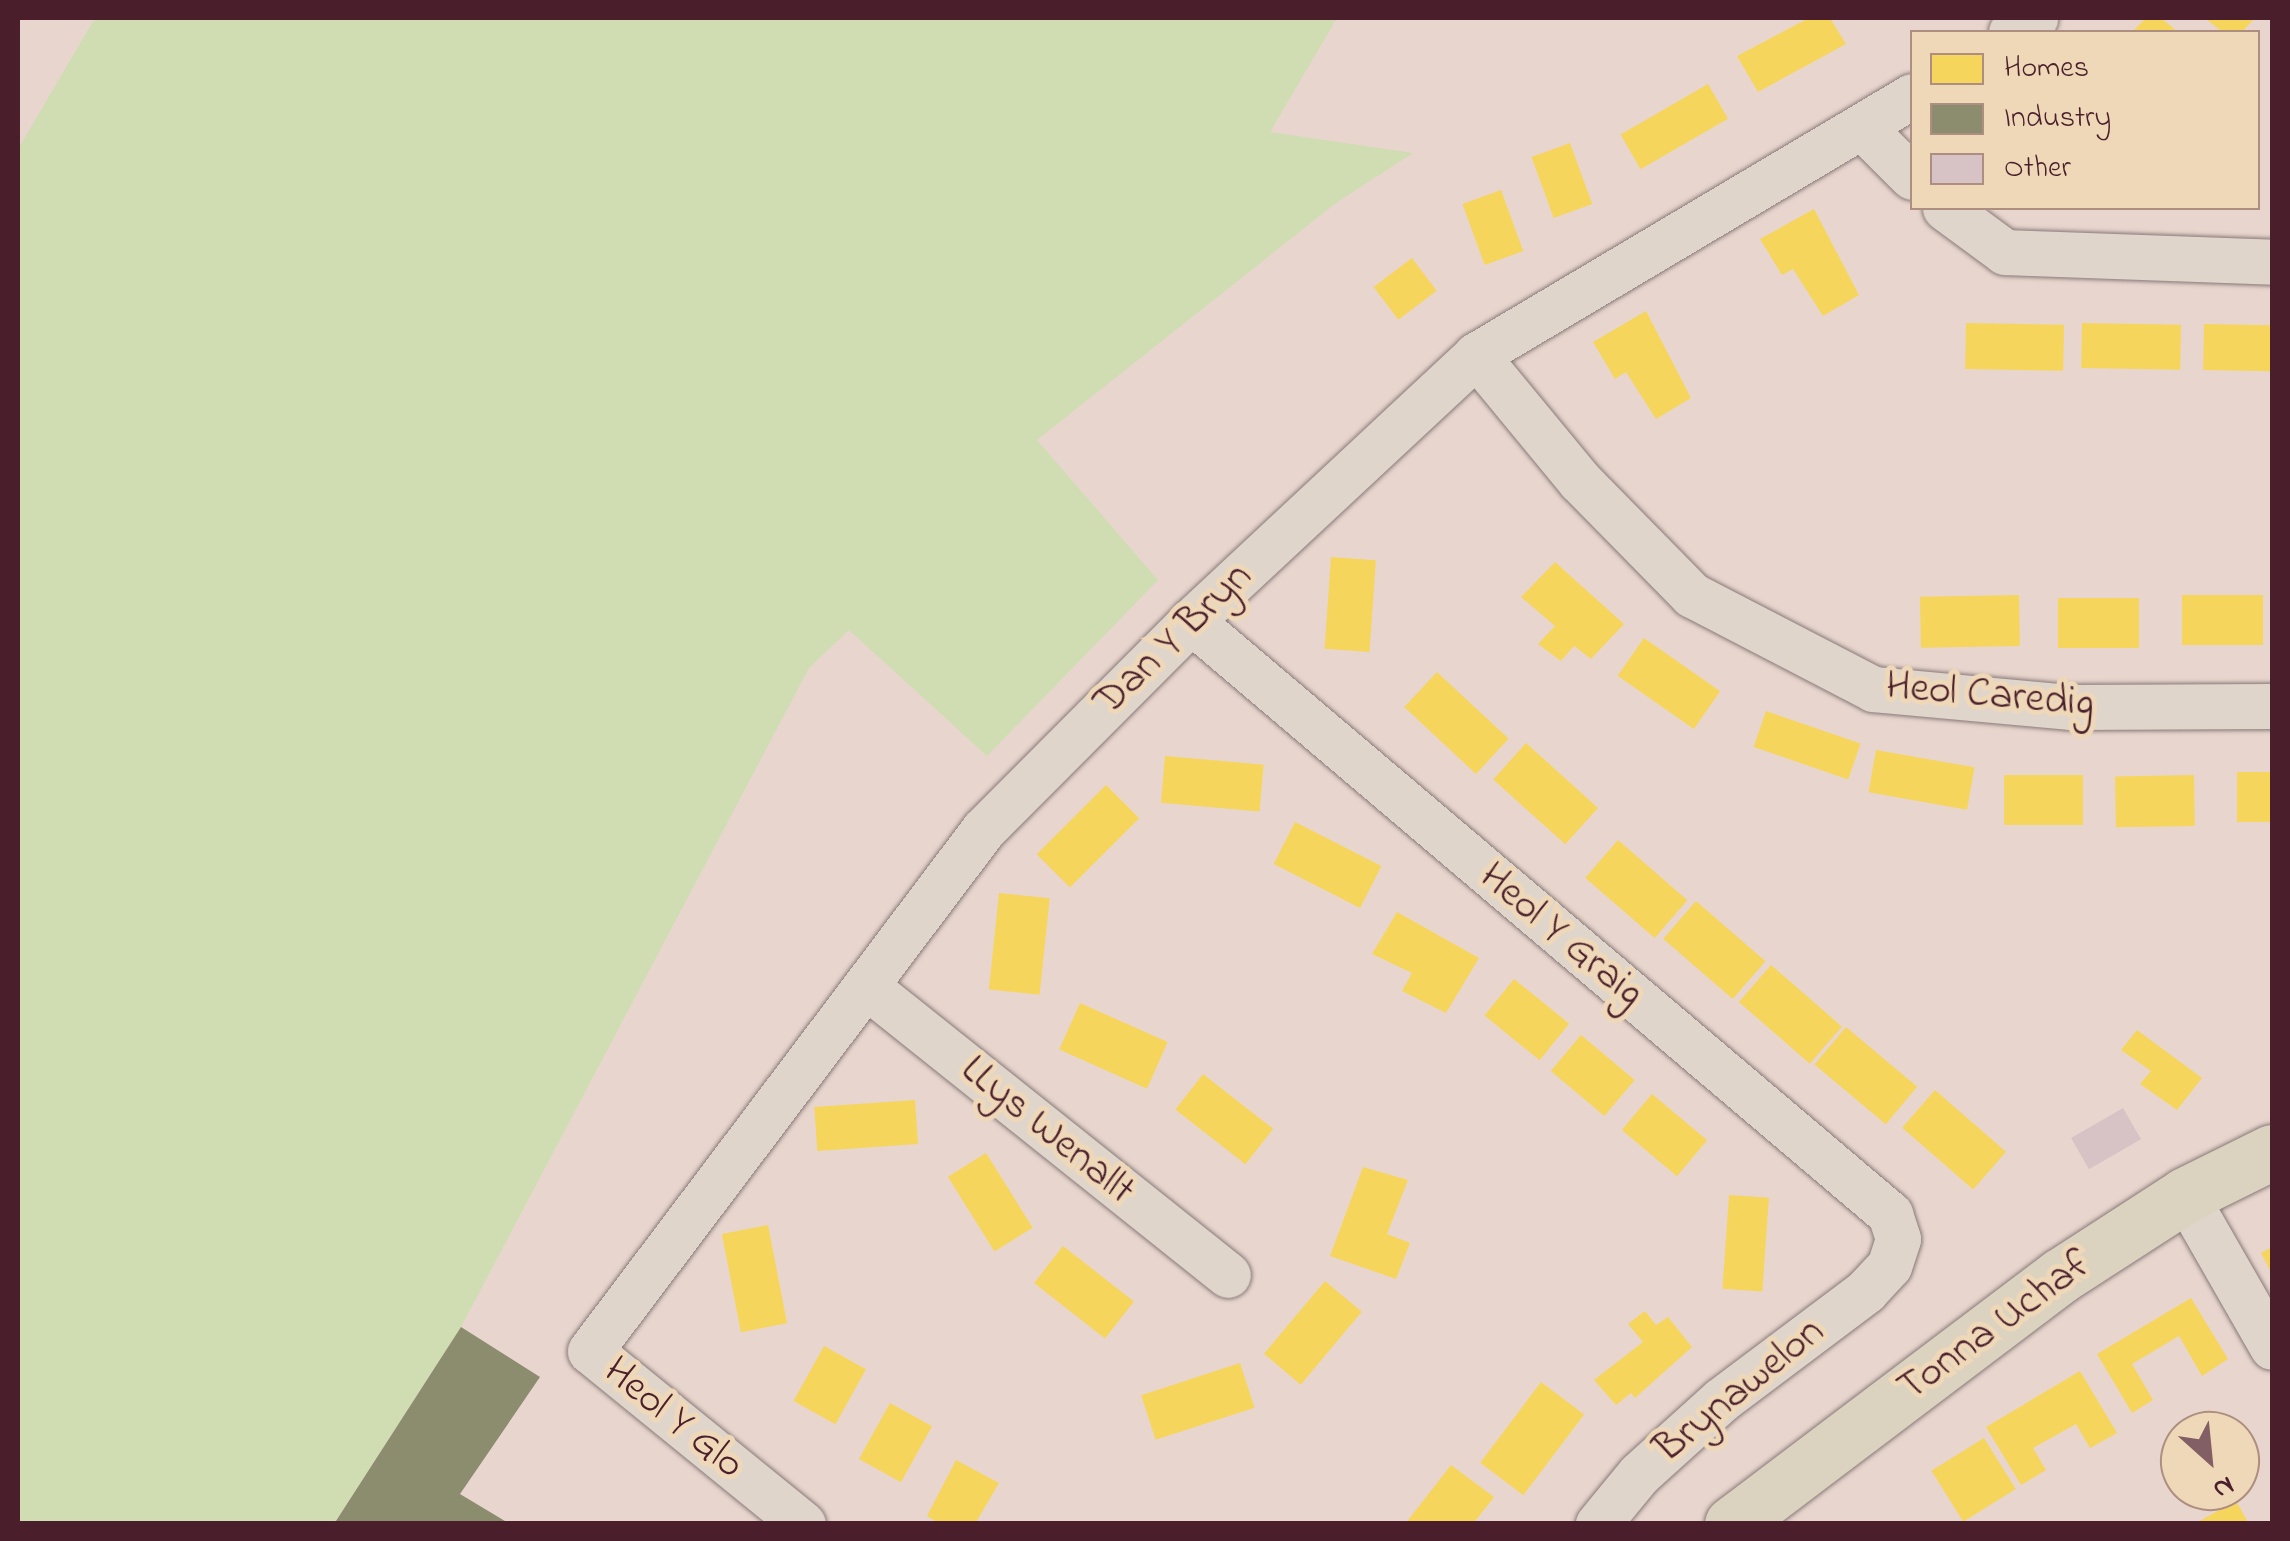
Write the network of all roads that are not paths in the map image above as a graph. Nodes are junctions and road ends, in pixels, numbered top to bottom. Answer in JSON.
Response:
{"nodes":[{"id":1,"x":1910,"y":97,"type":"edge"},
{"id":2,"x":1863,"y":128,"type":"junction"},
{"id":3,"x":1910,"y":175,"type":"edge"},
{"id":4,"x":1947,"y":210,"type":"edge"},
{"id":5,"x":2272,"y":262,"type":"edge"},
{"id":6,"x":1476,"y":355,"type":"junction"},
{"id":7,"x":1191,"y":620,"type":"junction"},
{"id":8,"x":2272,"y":706,"type":"edge"},
{"id":9,"x":866,"y":986,"type":"junction"},
{"id":10,"x":2272,"y":1152,"type":"edge"},
{"id":11,"x":2185,"y":1195,"type":"junction"},
{"id":12,"x":1889,"y":1266,"type":"joint"},
{"id":13,"x":1228,"y":1276,"type":"dead end"},
{"id":14,"x":2272,"y":1347,"type":"edge"},
{"id":15,"x":590,"y":1352,"type":"joint"},
{"id":16,"x":1737,"y":1522,"type":"edge"},
{"id":17,"x":803,"y":1524,"type":"edge"},
{"id":18,"x":1598,"y":1524,"type":"edge"}],
"edges":[{"from":1,"to":2,"type":"street","name":"Dan Y Bryn"},
{"from":2,"to":3,"type":"street"},
{"from":2,"to":6,"type":"street","name":"Dan Y Bryn"},
{"from":4,"to":5,"type":"street"},
{"from":6,"to":7,"type":"street","name":"Dan Y Bryn"},
{"from":6,"to":8,"type":"street","name":"Heol Caredig"},
{"from":7,"to":9,"type":"street","name":"Dan Y Bryn"},
{"from":7,"to":12,"type":"street","name":"Heol Y Graig"},
{"from":9,"to":13,"type":"street","name":"LLys Wenallt"},
{"from":9,"to":15,"type":"street","name":"Dan Y Bryn"},
{"from":10,"to":11,"type":"main road","name":"Tonna Uchaf"},
{"from":11,"to":14,"type":"street"},
{"from":11,"to":16,"type":"main road","name":"Tonna Uchaf"},
{"from":12,"to":18,"type":"street","name":"Brynawelon"},
{"from":15,"to":17,"type":"street","name":"Heol Y Glo"}]}
